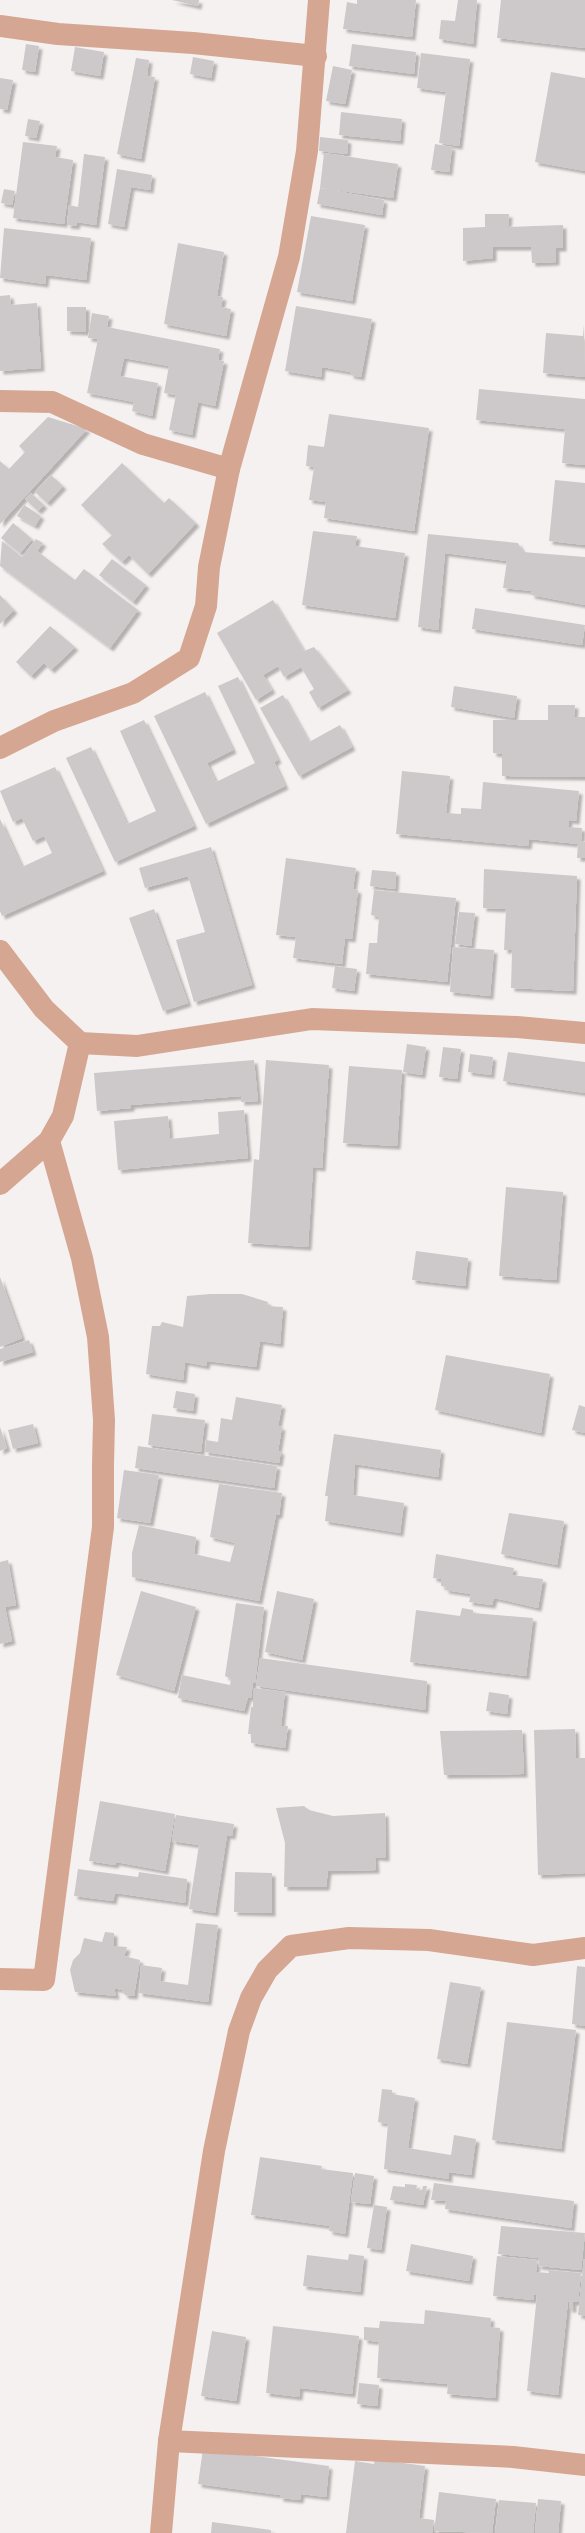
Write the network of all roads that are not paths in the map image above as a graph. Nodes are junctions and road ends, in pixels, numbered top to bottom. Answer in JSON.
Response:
{"nodes":[{"id":1,"x":319,"y":0,"type":"edge"},
{"id":2,"x":0,"y":26,"type":"edge"},
{"id":3,"x":316,"y":56,"type":"junction"},
{"id":4,"x":0,"y":401,"type":"edge"},
{"id":5,"x":229,"y":469,"type":"junction"},
{"id":6,"x":0,"y":748,"type":"edge"},
{"id":7,"x":0,"y":951,"type":"edge"},
{"id":8,"x":585,"y":1033,"type":"edge"},
{"id":9,"x":80,"y":1043,"type":"junction"},
{"id":10,"x":49,"y":1141,"type":"junction"},
{"id":11,"x":0,"y":1184,"type":"edge"},
{"id":12,"x":585,"y":1948,"type":"edge"},
{"id":13,"x":0,"y":1979,"type":"edge"},
{"id":14,"x":170,"y":2441,"type":"junction"},
{"id":15,"x":585,"y":2465,"type":"edge"},
{"id":16,"x":161,"y":2533,"type":"edge"}],
"edges":[{"from":1,"to":3,"type":"street"},
{"from":2,"to":3,"type":"street"},
{"from":3,"to":5,"type":"street"},
{"from":4,"to":5,"type":"street"},
{"from":5,"to":6,"type":"street"},
{"from":7,"to":9,"type":"street"},
{"from":8,"to":9,"type":"street"},
{"from":9,"to":10,"type":"street"},
{"from":10,"to":11,"type":"street"},
{"from":10,"to":13,"type":"street"},
{"from":12,"to":14,"type":"street"},
{"from":14,"to":15,"type":"street"},
{"from":14,"to":16,"type":"street"}]}
